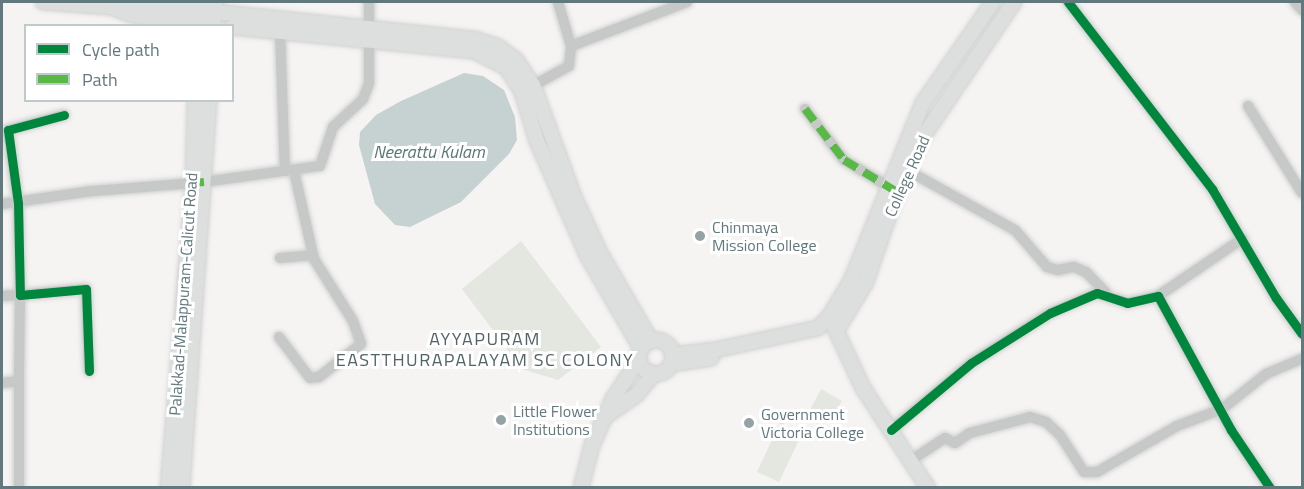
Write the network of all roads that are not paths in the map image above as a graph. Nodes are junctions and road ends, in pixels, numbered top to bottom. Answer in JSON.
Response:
{"nodes":[{"id":1,"x":43,"y":2,"type":"edge"},
{"id":2,"x":369,"y":2,"type":"edge"},
{"id":3,"x":558,"y":2,"type":"edge"},
{"id":4,"x":687,"y":2,"type":"edge"},
{"id":5,"x":993,"y":2,"type":"edge"},
{"id":6,"x":1014,"y":2,"type":"edge"},
{"id":7,"x":1068,"y":2,"type":"edge"},
{"id":8,"x":1295,"y":2,"type":"edge"},
{"id":9,"x":1302,"y":10,"type":"edge"},
{"id":10,"x":206,"y":17,"type":"edge"},
{"id":11,"x":234,"y":27,"type":"edge"},
{"id":12,"x":280,"y":31,"type":"junction"},
{"id":13,"x":371,"y":34,"type":"junction"},
{"id":14,"x":571,"y":45,"type":"junction"},
{"id":15,"x":527,"y":88,"type":"junction"},
{"id":16,"x":195,"y":102,"type":"edge"},
{"id":17,"x":208,"y":102,"type":"edge"},
{"id":18,"x":1248,"y":106,"type":"dead end"},
{"id":19,"x":805,"y":109,"type":"dead end"},
{"id":20,"x":64,"y":115,"type":"dead end"},
{"id":21,"x":907,"y":170,"type":"junction"},
{"id":22,"x":290,"y":171,"type":"junction"},
{"id":23,"x":199,"y":183,"type":"junction"},
{"id":24,"x":893,"y":190,"type":"junction"},
{"id":25,"x":1302,"y":193,"type":"edge"},
{"id":26,"x":18,"y":203,"type":"junction"},
{"id":27,"x":2,"y":204,"type":"edge"},
{"id":28,"x":1242,"y":239,"type":"junction"},
{"id":29,"x":313,"y":255,"type":"junction"},
{"id":30,"x":280,"y":258,"type":"dead end"},
{"id":31,"x":1105,"y":292,"type":"junction"},
{"id":32,"x":20,"y":295,"type":"junction"},
{"id":33,"x":2,"y":296,"type":"edge"},
{"id":34,"x":1158,"y":297,"type":"junction"},
{"id":35,"x":829,"y":317,"type":"junction"},
{"id":36,"x":837,"y":330,"type":"junction"},
{"id":37,"x":1302,"y":334,"type":"edge"},
{"id":38,"x":279,"y":337,"type":"dead end"},
{"id":39,"x":644,"y":349,"type":"junction"},
{"id":40,"x":672,"y":359,"type":"junction"},
{"id":41,"x":1302,"y":359,"type":"edge"},
{"id":42,"x":89,"y":371,"type":"dead end"},
{"id":43,"x":654,"y":374,"type":"junction"},
{"id":44,"x":19,"y":381,"type":"junction"},
{"id":45,"x":2,"y":383,"type":"edge"},
{"id":46,"x":1222,"y":409,"type":"junction"},
{"id":47,"x":604,"y":418,"type":"junction"},
{"id":48,"x":891,"y":430,"type":"junction"},
{"id":49,"x":910,"y":461,"type":"junction"},
{"id":50,"x":19,"y":488,"type":"edge"},
{"id":51,"x":168,"y":488,"type":"edge"},
{"id":52,"x":181,"y":488,"type":"edge"},
{"id":53,"x":581,"y":488,"type":"edge"},
{"id":54,"x":928,"y":488,"type":"edge"},
{"id":55,"x":1270,"y":488,"type":"edge"}],
"edges":[{"from":1,"to":10,"type":"main road"},
{"from":2,"to":13,"type":"street"},
{"from":3,"to":14,"type":"street"},
{"from":4,"to":14,"type":"street"},
{"from":5,"to":24,"type":"main road","name":"College Road"},
{"from":6,"to":21,"type":"main road","name":"College Road"},
{"from":7,"to":28,"type":"street"},
{"from":8,"to":9,"type":"street"},
{"from":10,"to":13,"type":"main road"},
{"from":11,"to":12,"type":"main road"},
{"from":12,"to":13,"type":"main road"},
{"from":12,"to":22,"type":"street"},
{"from":13,"to":15,"type":"main road"},
{"from":13,"to":22,"type":"street"},
{"from":14,"to":15,"type":"street"},
{"from":15,"to":39,"type":"main road"},
{"from":16,"to":23,"type":"highway","name":"Palakkad-Malappuram-Calicut Road"},
{"from":17,"to":23,"type":"highway","name":"Palakkad-Malappuram-Calicut Road"},
{"from":18,"to":25,"type":"street"},
{"from":19,"to":24,"type":"street"},
{"from":20,"to":26,"type":"street"},
{"from":21,"to":24,"type":"main road","name":"College Road"},
{"from":21,"to":31,"type":"street"},
{"from":22,"to":23,"type":"street"},
{"from":22,"to":29,"type":"street"},
{"from":23,"to":26,"type":"street"},
{"from":23,"to":51,"type":"highway","name":"Palakkad-Malappuram-Calicut Road"},
{"from":23,"to":52,"type":"highway","name":"Palakkad-Malappuram-Calicut Road"},
{"from":24,"to":35,"type":"main road","name":"College Road"},
{"from":24,"to":36,"type":"main road","name":"College Road"},
{"from":26,"to":27,"type":"street"},
{"from":26,"to":32,"type":"street"},
{"from":28,"to":34,"type":"street"},
{"from":28,"to":37,"type":"street"},
{"from":29,"to":30,"type":"street"},
{"from":29,"to":38,"type":"street"},
{"from":31,"to":34,"type":"street"},
{"from":31,"to":48,"type":"street"},
{"from":32,"to":33,"type":"street"},
{"from":32,"to":42,"type":"street"},
{"from":32,"to":44,"type":"street"},
{"from":34,"to":46,"type":"street"},
{"from":35,"to":36,"type":"main road"},
{"from":35,"to":40,"type":"main road"},
{"from":36,"to":40,"type":"main road"},
{"from":36,"to":48,"type":"main road"},
{"from":39,"to":40,"type":"main road"},
{"from":39,"to":43,"type":"main road"},
{"from":39,"to":47,"type":"main road"},
{"from":40,"to":43,"type":"main road"},
{"from":41,"to":46,"type":"street"},
{"from":43,"to":47,"type":"main road"},
{"from":44,"to":45,"type":"street"},
{"from":44,"to":50,"type":"street"},
{"from":46,"to":49,"type":"street"},
{"from":46,"to":55,"type":"street"},
{"from":47,"to":53,"type":"main road"},
{"from":48,"to":49,"type":"main road"},
{"from":49,"to":54,"type":"main road"}]}
